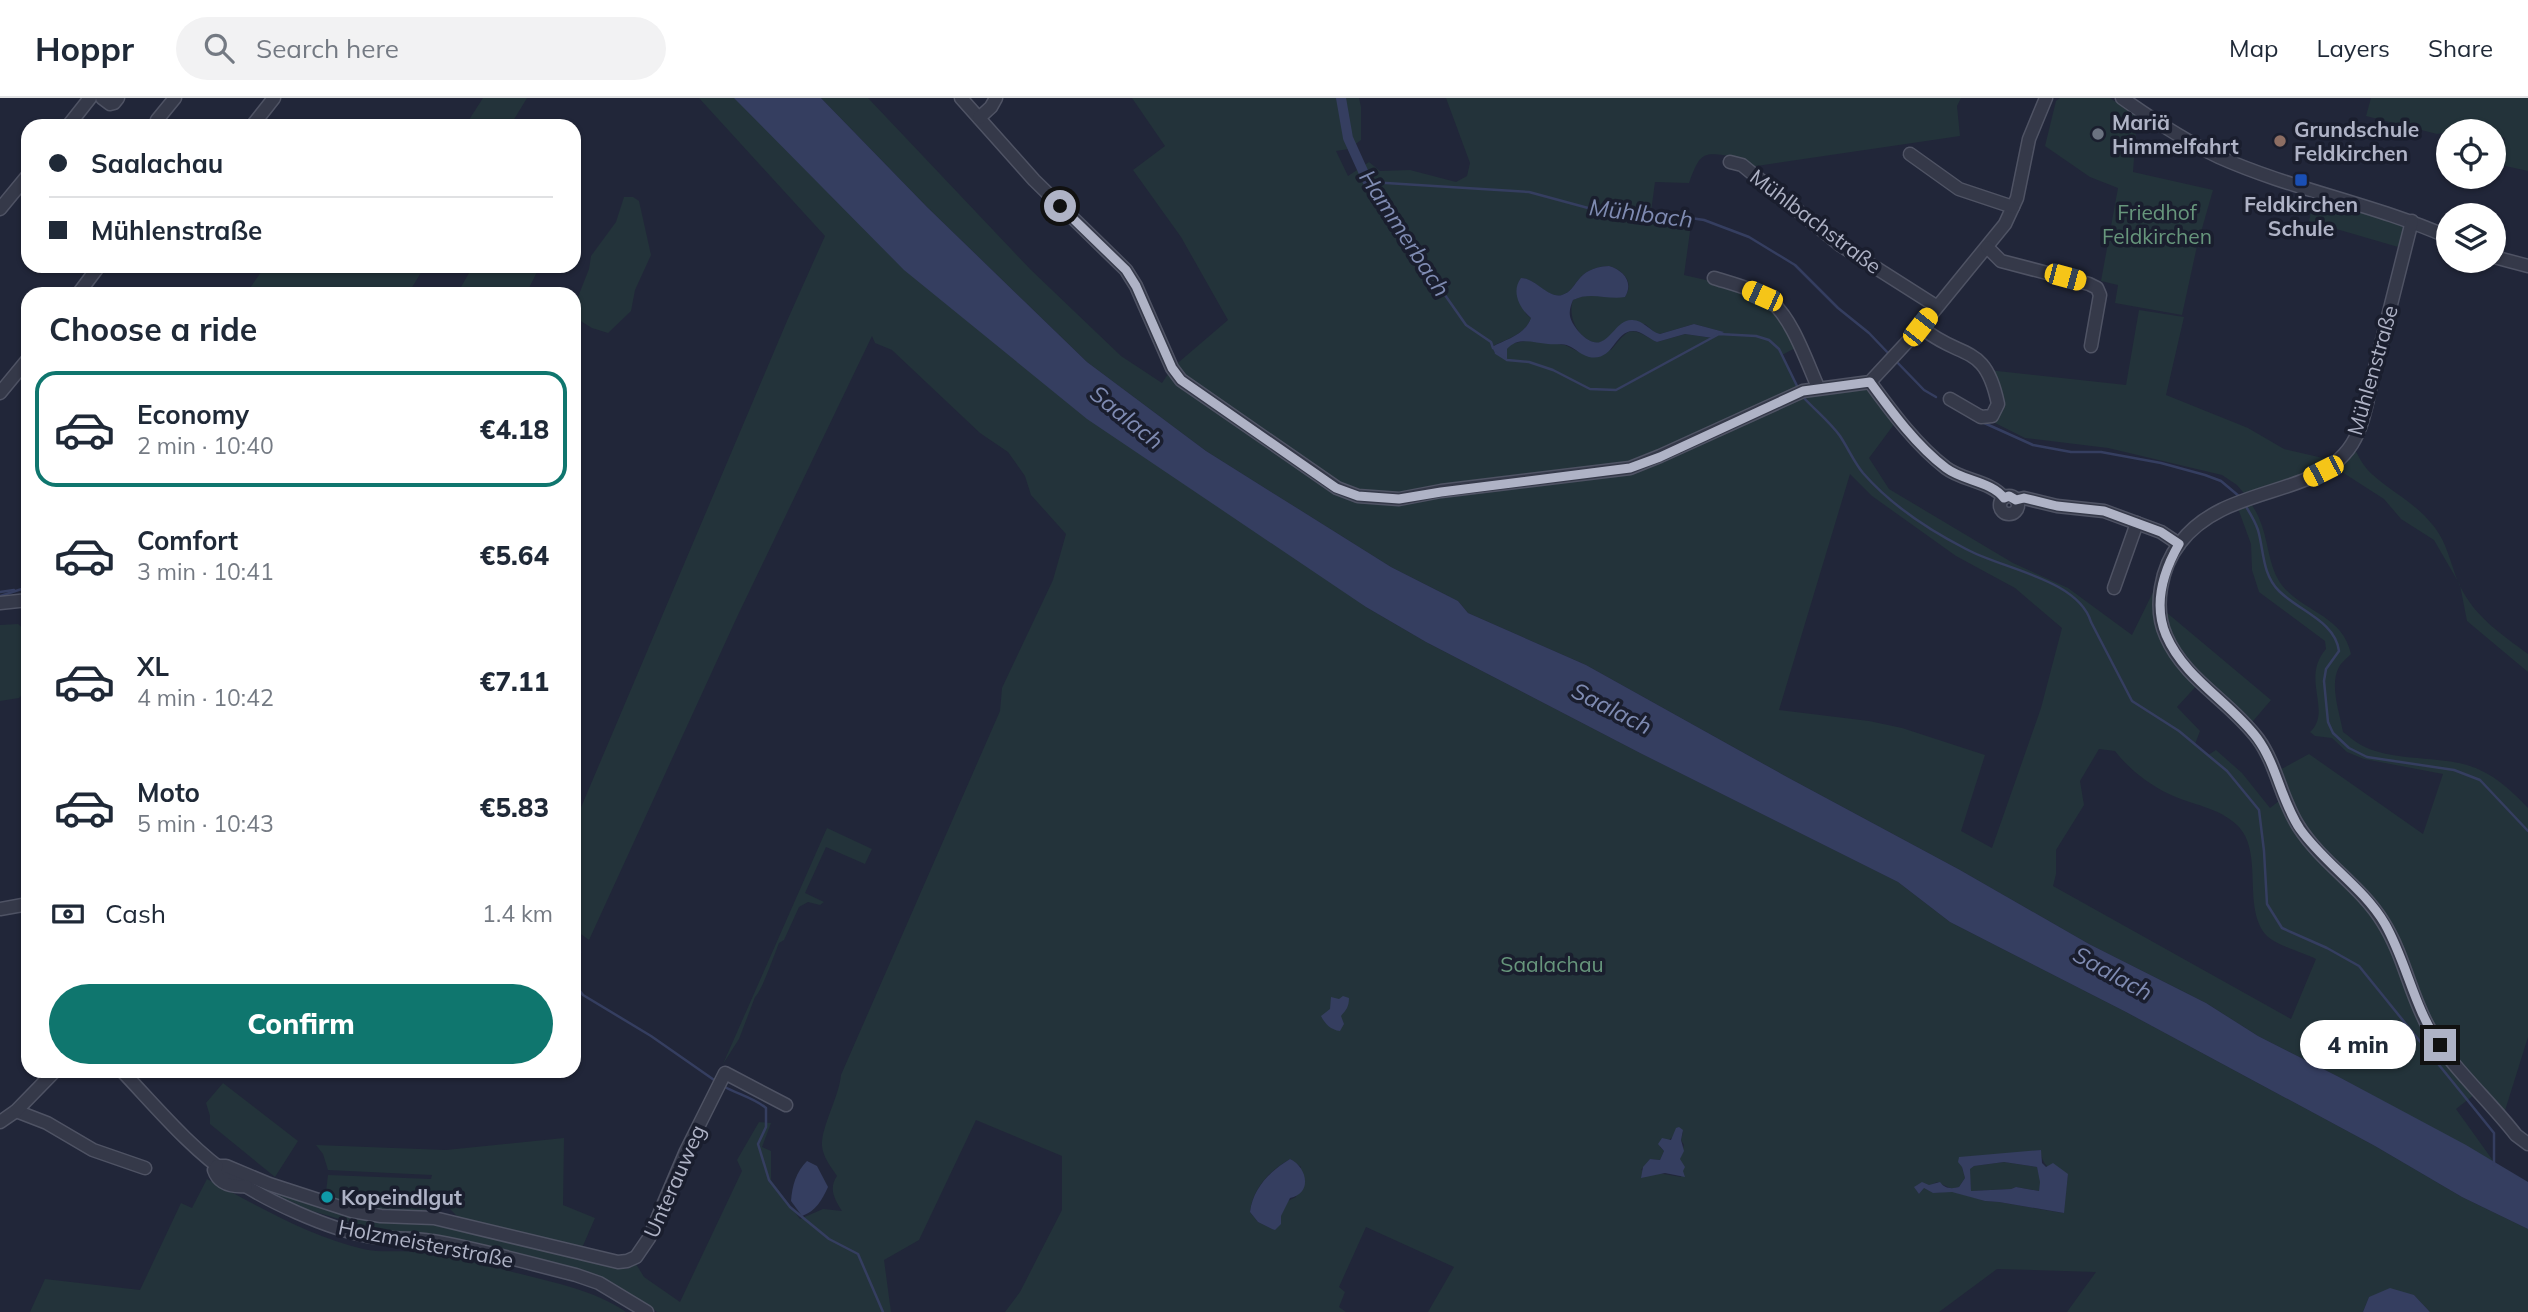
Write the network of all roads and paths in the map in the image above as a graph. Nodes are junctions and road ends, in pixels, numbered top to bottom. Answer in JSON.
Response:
{"nodes":[{"id":1,"x":90,"y":98,"type":"edge"},
{"id":2,"x":102,"y":98,"type":"edge"},
{"id":3,"x":118,"y":98,"type":"edge"},
{"id":4,"x":175,"y":98,"type":"edge"},
{"id":5,"x":274,"y":98,"type":"edge"},
{"id":6,"x":961,"y":98,"type":"edge"},
{"id":7,"x":996,"y":98,"type":"edge"},
{"id":8,"x":2046,"y":98,"type":"edge"},
{"id":9,"x":2122,"y":98,"type":"edge"},
{"id":10,"x":979,"y":118,"type":"junction"},
{"id":11,"x":74,"y":119,"type":"edge"},
{"id":12,"x":158,"y":119,"type":"edge"},
{"id":13,"x":258,"y":119,"type":"edge"},
{"id":14,"x":1910,"y":154,"type":"dead end"},
{"id":15,"x":1730,"y":162,"type":"dead end"},
{"id":16,"x":21,"y":184,"type":"edge"},
{"id":17,"x":2013,"y":207,"type":"junction"},
{"id":18,"x":0,"y":209,"type":"edge"},
{"id":19,"x":2412,"y":221,"type":"junction"},
{"id":20,"x":2436,"y":232,"type":"edge"},
{"id":21,"x":1987,"y":247,"type":"junction"},
{"id":22,"x":2506,"y":260,"type":"edge"},
{"id":23,"x":2528,"y":266,"type":"edge"},
{"id":24,"x":1714,"y":278,"type":"dead end"},
{"id":25,"x":1936,"y":306,"type":"junction"},
{"id":26,"x":1920,"y":327,"type":"junction"},
{"id":27,"x":2091,"y":346,"type":"dead end"},
{"id":28,"x":21,"y":368,"type":"edge"},
{"id":29,"x":1870,"y":382,"type":"junction"},
{"id":30,"x":1818,"y":387,"type":"junction"},
{"id":31,"x":0,"y":393,"type":"edge"},
{"id":32,"x":1950,"y":399,"type":"dead end"},
{"id":33,"x":2137,"y":523,"type":"junction"},
{"id":34,"x":2179,"y":544,"type":"junction"},
{"id":35,"x":2114,"y":588,"type":"dead end"},
{"id":36,"x":21,"y":601,"type":"edge"},
{"id":37,"x":0,"y":603,"type":"edge"},
{"id":38,"x":21,"y":905,"type":"edge"},
{"id":39,"x":0,"y":909,"type":"edge"},
{"id":40,"x":48,"y":1078,"type":"edge"},
{"id":41,"x":128,"y":1078,"type":"edge"},
{"id":42,"x":786,"y":1105,"type":"dead end"},
{"id":43,"x":16,"y":1111,"type":"junction"},
{"id":44,"x":2,"y":1121,"type":"edge"},
{"id":45,"x":0,"y":1135,"type":"edge"},
{"id":46,"x":2528,"y":1144,"type":"edge"},
{"id":47,"x":217,"y":1166,"type":"junction"},
{"id":48,"x":145,"y":1168,"type":"dead end"},
{"id":49,"x":647,"y":1312,"type":"edge"}],
"edges":[{"from":1,"to":11,"type":"street"},
{"from":2,"to":3,"type":"street"},
{"from":4,"to":12,"type":"street"},
{"from":5,"to":13,"type":"street"},
{"from":6,"to":10,"type":"street"},
{"from":7,"to":10,"type":"street"},
{"from":8,"to":17,"type":"street"},
{"from":9,"to":19,"type":"street"},
{"from":10,"to":30,"type":"street"},
{"from":14,"to":17,"type":"street"},
{"from":15,"to":25,"type":"street","name":"Mühlbachstraße"},
{"from":16,"to":18,"type":"street"},
{"from":17,"to":21,"type":"street"},
{"from":19,"to":20,"type":"street"},
{"from":19,"to":34,"type":"street","name":"Mühlenstraße"},
{"from":21,"to":25,"type":"street"},
{"from":21,"to":27,"type":"street"},
{"from":22,"to":23,"type":"street"},
{"from":24,"to":30,"type":"street"},
{"from":25,"to":26,"type":"street"},
{"from":26,"to":29,"type":"street"},
{"from":26,"to":32,"type":"street"},
{"from":28,"to":31,"type":"street"},
{"from":29,"to":30,"type":"street"},
{"from":29,"to":33,"type":"street"},
{"from":33,"to":34,"type":"street"},
{"from":33,"to":35,"type":"street"},
{"from":34,"to":46,"type":"street","name":"Mühlenstraße"},
{"from":36,"to":37,"type":"street"},
{"from":38,"to":39,"type":"street"},
{"from":40,"to":43,"type":"street"},
{"from":41,"to":47,"type":"street"},
{"from":42,"to":47,"type":"street","name":"Unterauweg"},
{"from":43,"to":44,"type":"street"},
{"from":43,"to":48,"type":"street"},
{"from":44,"to":45,"type":"street"},
{"from":47,"to":49,"type":"street","name":"Holzmeisterstraße"}]}
